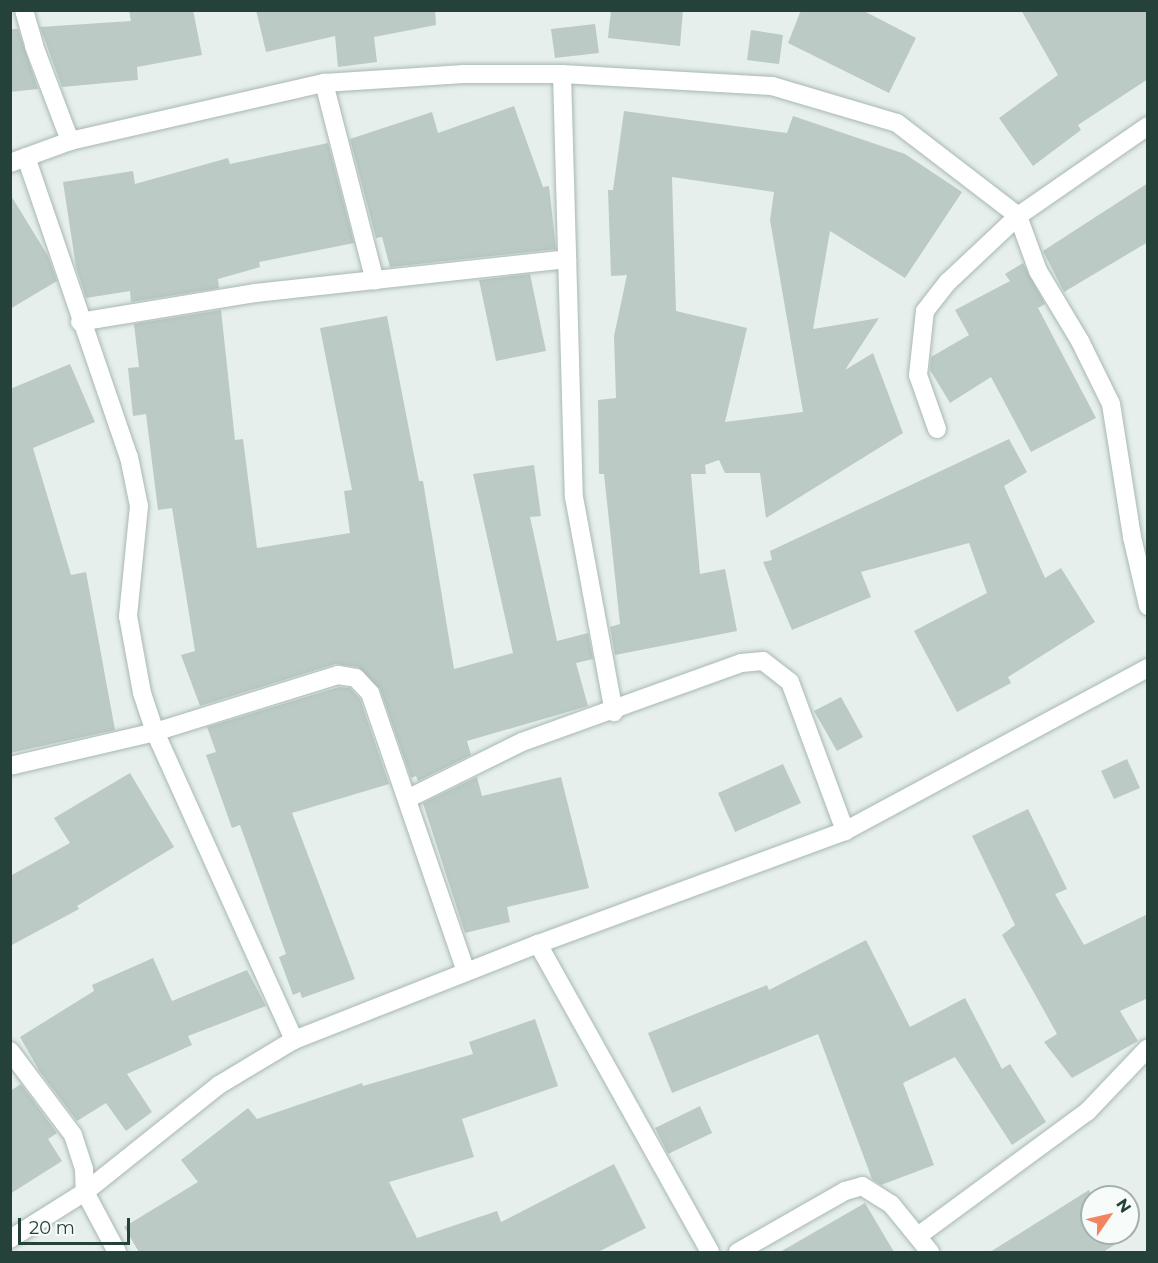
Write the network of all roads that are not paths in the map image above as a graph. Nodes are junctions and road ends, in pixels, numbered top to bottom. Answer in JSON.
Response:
{"nodes":[{"id":1,"x":24,"y":10,"type":"edge"},
{"id":2,"x":562,"y":74,"type":"junction"},
{"id":3,"x":324,"y":83,"type":"junction"},
{"id":4,"x":1148,"y":126,"type":"edge"},
{"id":5,"x":70,"y":141,"type":"junction"},
{"id":6,"x":18,"y":160,"type":"edge"},
{"id":7,"x":1018,"y":216,"type":"junction"},
{"id":8,"x":567,"y":259,"type":"junction"},
{"id":9,"x":375,"y":281,"type":"junction"},
{"id":10,"x":81,"y":322,"type":"junction"},
{"id":11,"x":937,"y":429,"type":"dead end"},
{"id":12,"x":1140,"y":533,"type":"edge"},
{"id":13,"x":1148,"y":606,"type":"edge"},
{"id":14,"x":1148,"y":668,"type":"edge"},
{"id":15,"x":614,"y":712,"type":"junction"},
{"id":16,"x":155,"y":732,"type":"junction"},
{"id":17,"x":10,"y":766,"type":"edge"},
{"id":18,"x":406,"y":799,"type":"junction"},
{"id":19,"x":845,"y":831,"type":"junction"},
{"id":20,"x":538,"y":944,"type":"junction"},
{"id":21,"x":466,"y":972,"type":"junction"},
{"id":22,"x":294,"y":1040,"type":"junction"},
{"id":23,"x":1148,"y":1048,"type":"edge"},
{"id":24,"x":10,"y":1052,"type":"edge"},
{"id":25,"x":85,"y":1192,"type":"junction"},
{"id":26,"x":918,"y":1236,"type":"junction"},
{"id":27,"x":10,"y":1239,"type":"edge"},
{"id":28,"x":705,"y":1251,"type":"edge"},
{"id":29,"x":117,"y":1252,"type":"edge"},
{"id":30,"x":738,"y":1252,"type":"edge"},
{"id":31,"x":930,"y":1252,"type":"edge"}],
"edges":[{"from":1,"to":5,"type":"street"},
{"from":2,"to":3,"type":"street"},
{"from":2,"to":7,"type":"street"},
{"from":2,"to":8,"type":"street"},
{"from":3,"to":5,"type":"street"},
{"from":3,"to":9,"type":"street"},
{"from":4,"to":7,"type":"street"},
{"from":5,"to":6,"type":"street"},
{"from":6,"to":10,"type":"street"},
{"from":7,"to":11,"type":"street"},
{"from":7,"to":12,"type":"street"},
{"from":8,"to":9,"type":"street"},
{"from":8,"to":15,"type":"street"},
{"from":9,"to":10,"type":"street"},
{"from":10,"to":16,"type":"street"},
{"from":12,"to":13,"type":"street"},
{"from":14,"to":19,"type":"street"},
{"from":15,"to":18,"type":"street"},
{"from":15,"to":19,"type":"street"},
{"from":16,"to":17,"type":"street"},
{"from":16,"to":18,"type":"street"},
{"from":16,"to":22,"type":"street"},
{"from":18,"to":21,"type":"street"},
{"from":19,"to":20,"type":"street"},
{"from":20,"to":21,"type":"street"},
{"from":20,"to":28,"type":"street"},
{"from":21,"to":22,"type":"street"},
{"from":22,"to":25,"type":"street"},
{"from":23,"to":26,"type":"street"},
{"from":24,"to":25,"type":"street"},
{"from":25,"to":27,"type":"street"},
{"from":25,"to":29,"type":"street"},
{"from":26,"to":30,"type":"street"},
{"from":26,"to":31,"type":"street"}]}
